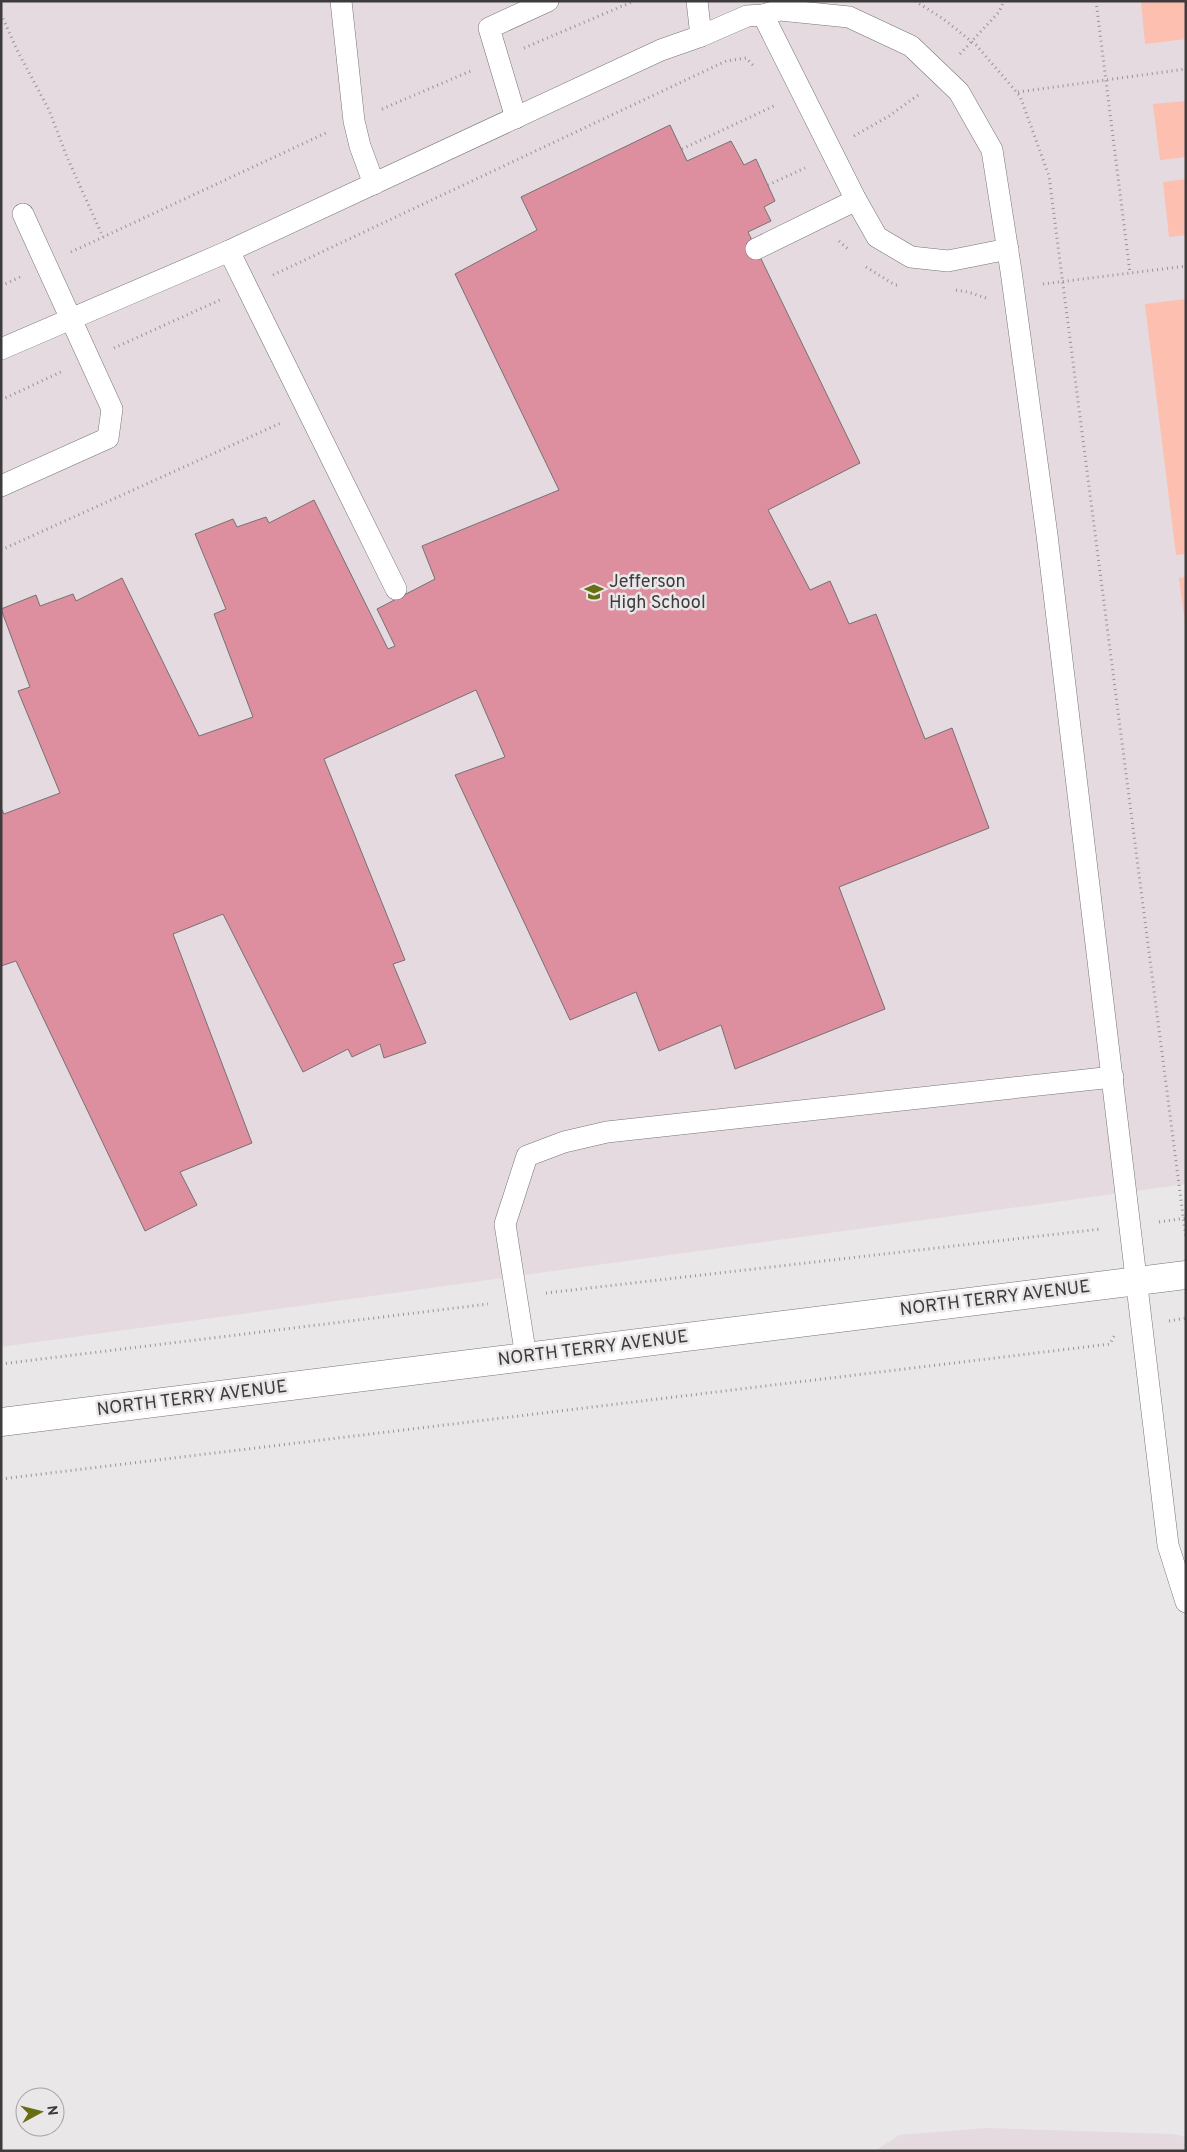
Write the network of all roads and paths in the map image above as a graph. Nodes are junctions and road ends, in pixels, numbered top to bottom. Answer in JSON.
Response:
{"nodes":[{"id":1,"x":341,"y":1,"type":"edge"},
{"id":2,"x":548,"y":1,"type":"edge"},
{"id":3,"x":697,"y":1,"type":"edge"},
{"id":4,"x":915,"y":1,"type":"edge"},
{"id":5,"x":1096,"y":1,"type":"edge"},
{"id":6,"x":1,"y":14,"type":"edge"},
{"id":7,"x":763,"y":15,"type":"junction"},
{"id":8,"x":701,"y":36,"type":"junction"},
{"id":9,"x":1186,"y":69,"type":"edge"},
{"id":10,"x":761,"y":73,"type":"dead end"},
{"id":11,"x":1106,"y":80,"type":"junction"},
{"id":12,"x":1017,"y":92,"type":"junction"},
{"id":13,"x":774,"y":98,"type":"dead end"},
{"id":14,"x":777,"y":104,"type":"junction"},
{"id":15,"x":780,"y":113,"type":"dead end"},
{"id":16,"x":516,"y":118,"type":"junction"},
{"id":17,"x":354,"y":121,"type":"junction"},
{"id":18,"x":682,"y":149,"type":"dead end"},
{"id":19,"x":802,"y":160,"type":"dead end"},
{"id":20,"x":806,"y":168,"type":"junction"},
{"id":21,"x":374,"y":184,"type":"junction"},
{"id":22,"x":768,"y":185,"type":"dead end"},
{"id":23,"x":856,"y":200,"type":"junction"},
{"id":24,"x":23,"y":214,"type":"dead end"},
{"id":25,"x":826,"y":215,"type":"junction"},
{"id":26,"x":103,"y":237,"type":"junction"},
{"id":27,"x":756,"y":249,"type":"dead end"},
{"id":28,"x":1008,"y":249,"type":"junction"},
{"id":29,"x":229,"y":252,"type":"junction"},
{"id":30,"x":852,"y":253,"type":"dead end"},
{"id":31,"x":46,"y":264,"type":"junction"},
{"id":32,"x":864,"y":265,"type":"dead end"},
{"id":33,"x":1186,"y":266,"type":"edge"},
{"id":34,"x":1130,"y":273,"type":"junction"},
{"id":35,"x":1063,"y":282,"type":"junction"},
{"id":36,"x":1,"y":286,"type":"edge"},
{"id":37,"x":903,"y":286,"type":"dead end"},
{"id":38,"x":247,"y":288,"type":"junction"},
{"id":39,"x":1014,"y":288,"type":"junction"},
{"id":40,"x":952,"y":290,"type":"dead end"},
{"id":41,"x":71,"y":318,"type":"junction"},
{"id":42,"x":1,"y":349,"type":"edge"},
{"id":43,"x":89,"y":359,"type":"junction"},
{"id":44,"x":1,"y":400,"type":"edge"},
{"id":45,"x":308,"y":411,"type":"junction"},
{"id":46,"x":1,"y":486,"type":"edge"},
{"id":47,"x":1,"y":550,"type":"edge"},
{"id":48,"x":396,"y":589,"type":"dead end"},
{"id":49,"x":1113,"y":1077,"type":"junction"},
{"id":50,"x":1184,"y":1218,"type":"edge"},
{"id":51,"x":1129,"y":1225,"type":"junction"},
{"id":52,"x":1186,"y":1239,"type":"edge"},
{"id":53,"x":1186,"y":1275,"type":"edge"},
{"id":54,"x":1136,"y":1281,"type":"junction"},
{"id":55,"x":517,"y":1298,"type":"junction"},
{"id":56,"x":1186,"y":1318,"type":"edge"},
{"id":57,"x":1141,"y":1324,"type":"junction"},
{"id":58,"x":526,"y":1357,"type":"junction"},
{"id":59,"x":1,"y":1364,"type":"edge"},
{"id":60,"x":1,"y":1422,"type":"edge"},
{"id":61,"x":1,"y":1479,"type":"edge"},
{"id":62,"x":1186,"y":1602,"type":"edge"}],
"edges":[{"from":1,"to":17,"type":"lane"},
{"from":2,"to":16,"type":"lane"},
{"from":3,"to":8,"type":"lane"},
{"from":4,"to":12,"type":"path"},
{"from":5,"to":11,"type":"path"},
{"from":6,"to":26,"type":"path"},
{"from":7,"to":8,"type":"lane"},
{"from":7,"to":23,"type":"lane"},
{"from":7,"to":28,"type":"lane"},
{"from":8,"to":16,"type":"lane"},
{"from":9,"to":11,"type":"path"},
{"from":10,"to":38,"type":"path"},
{"from":11,"to":12,"type":"path"},
{"from":11,"to":34,"type":"path"},
{"from":12,"to":35,"type":"path"},
{"from":13,"to":14,"type":"path"},
{"from":14,"to":15,"type":"path"},
{"from":14,"to":18,"type":"path"},
{"from":16,"to":21,"type":"lane"},
{"from":17,"to":21,"type":"lane"},
{"from":17,"to":26,"type":"path"},
{"from":19,"to":20,"type":"path"},
{"from":20,"to":22,"type":"path"},
{"from":20,"to":25,"type":"path"},
{"from":21,"to":29,"type":"lane"},
{"from":23,"to":25,"type":"lane"},
{"from":23,"to":28,"type":"lane"},
{"from":24,"to":31,"type":"lane"},
{"from":25,"to":27,"type":"lane"},
{"from":25,"to":30,"type":"path"},
{"from":26,"to":31,"type":"path"},
{"from":28,"to":39,"type":"lane"},
{"from":29,"to":38,"type":"lane"},
{"from":29,"to":41,"type":"lane"},
{"from":31,"to":36,"type":"path"},
{"from":31,"to":41,"type":"lane"},
{"from":32,"to":37,"type":"path"},
{"from":33,"to":34,"type":"path"},
{"from":34,"to":35,"type":"path"},
{"from":35,"to":39,"type":"path"},
{"from":35,"to":50,"type":"path"},
{"from":38,"to":43,"type":"path"},
{"from":38,"to":45,"type":"lane"},
{"from":39,"to":40,"type":"path"},
{"from":39,"to":49,"type":"lane"},
{"from":41,"to":42,"type":"lane"},
{"from":41,"to":43,"type":"lane"},
{"from":43,"to":44,"type":"path"},
{"from":43,"to":46,"type":"lane"},
{"from":45,"to":47,"type":"path"},
{"from":45,"to":48,"type":"lane"},
{"from":49,"to":51,"type":"lane"},
{"from":49,"to":55,"type":"lane"},
{"from":50,"to":51,"type":"path"},
{"from":50,"to":52,"type":"path"},
{"from":51,"to":54,"type":"lane"},
{"from":51,"to":55,"type":"path"},
{"from":53,"to":54,"type":"street","name":"NORTH TERRY AVENUE"},
{"from":54,"to":57,"type":"lane"},
{"from":54,"to":58,"type":"street","name":"NORTH TERRY AVENUE"},
{"from":55,"to":58,"type":"lane"},
{"from":55,"to":59,"type":"path"},
{"from":56,"to":57,"type":"path"},
{"from":57,"to":61,"type":"path"},
{"from":57,"to":62,"type":"lane"},
{"from":58,"to":60,"type":"street","name":"NORTH TERRY AVENUE"}]}
